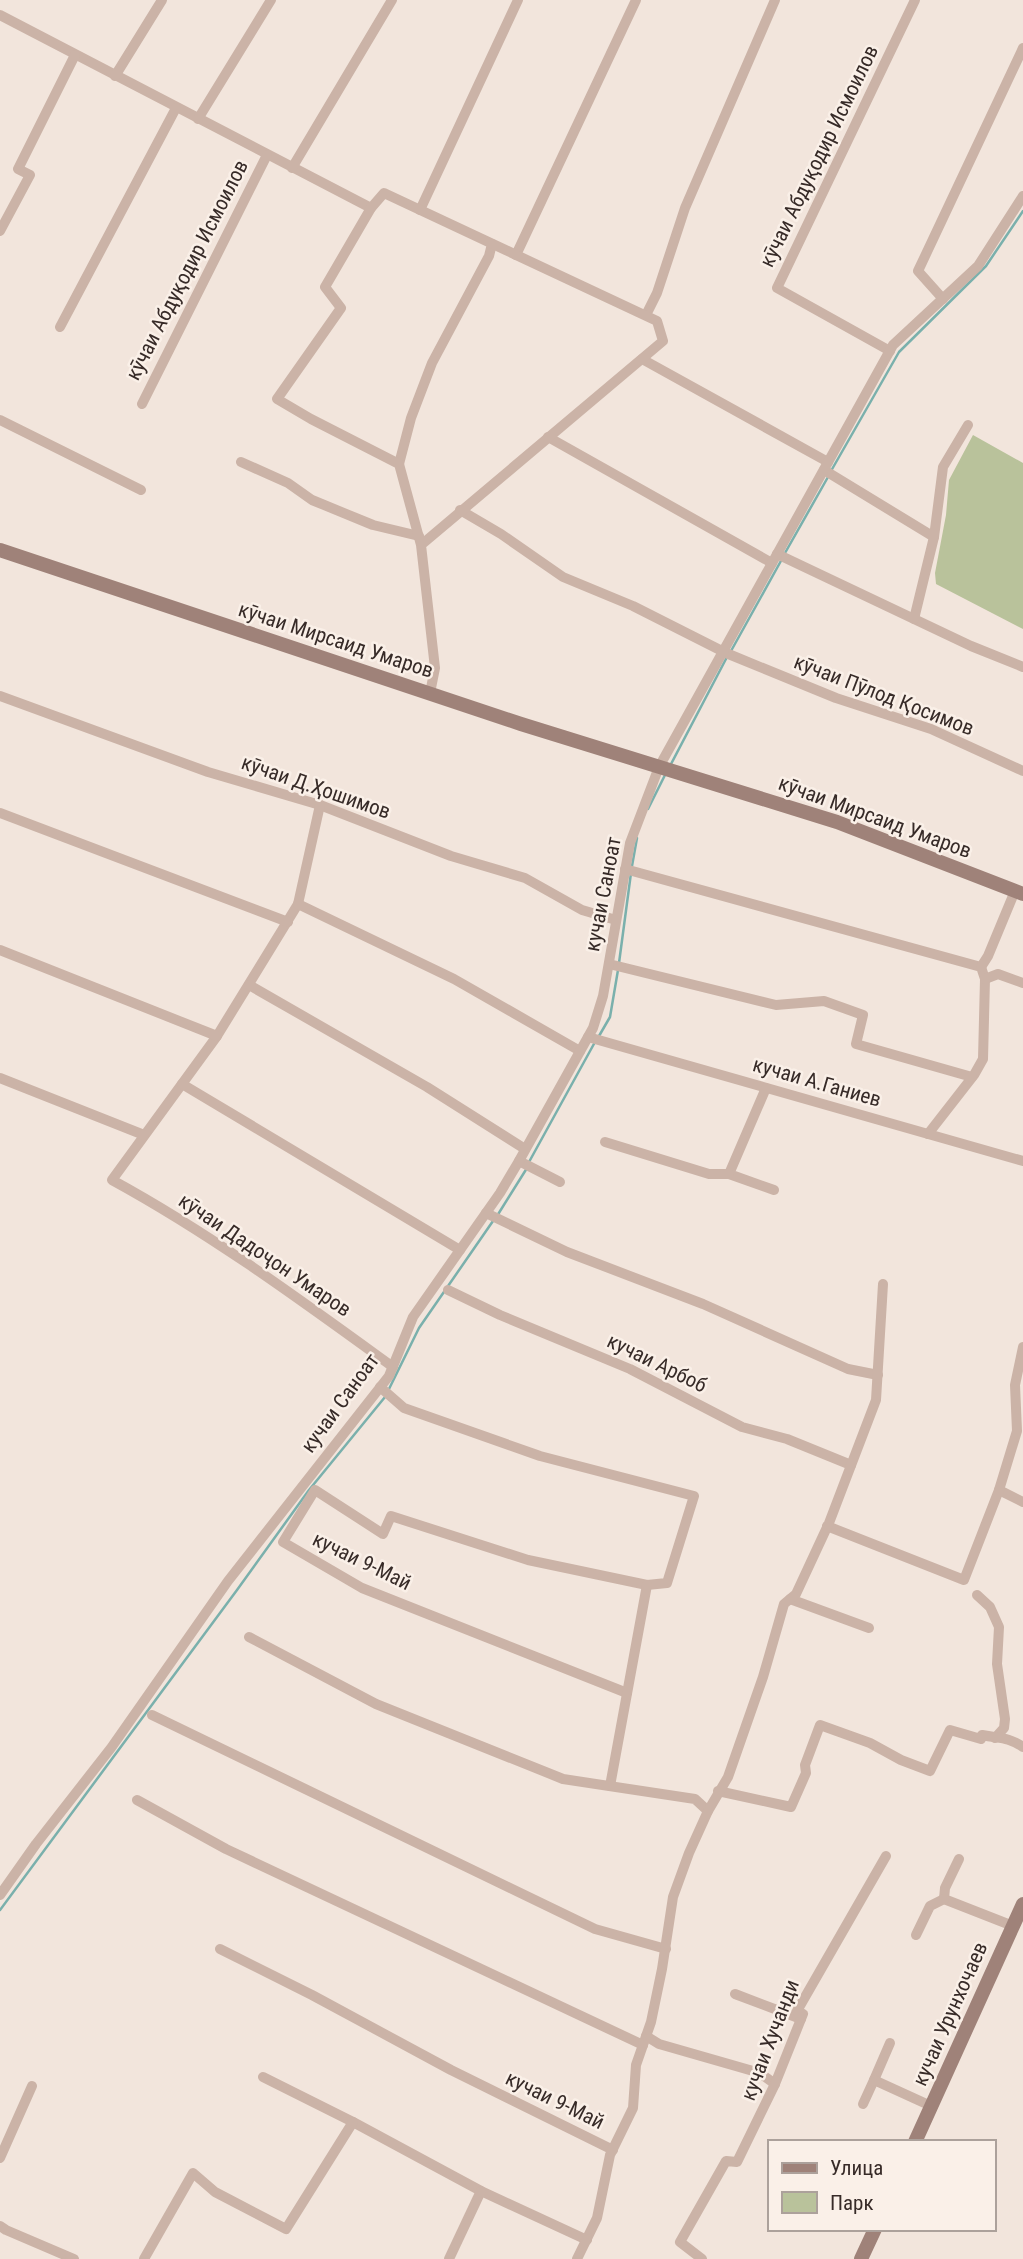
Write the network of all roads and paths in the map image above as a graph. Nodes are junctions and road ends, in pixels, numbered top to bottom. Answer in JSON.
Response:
{"nodes":[{"id":1,"x":162,"y":0,"type":"edge"},
{"id":2,"x":271,"y":0,"type":"edge"},
{"id":3,"x":392,"y":0,"type":"edge"},
{"id":4,"x":518,"y":0,"type":"edge"},
{"id":5,"x":636,"y":0,"type":"edge"},
{"id":6,"x":775,"y":0,"type":"edge"},
{"id":7,"x":915,"y":0,"type":"edge"},
{"id":8,"x":0,"y":15,"type":"edge"},
{"id":9,"x":1023,"y":48,"type":"edge"},
{"id":10,"x":75,"y":55,"type":"junction"},
{"id":11,"x":115,"y":76,"type":"junction"},
{"id":12,"x":176,"y":108,"type":"junction"},
{"id":13,"x":198,"y":119,"type":"junction"},
{"id":14,"x":267,"y":155,"type":"junction"},
{"id":15,"x":292,"y":168,"type":"junction"},
{"id":16,"x":1023,"y":196,"type":"edge"},
{"id":17,"x":371,"y":208,"type":"junction"},
{"id":18,"x":420,"y":210,"type":"junction"},
{"id":19,"x":0,"y":231,"type":"edge"},
{"id":20,"x":492,"y":244,"type":"junction"},
{"id":21,"x":516,"y":255,"type":"junction"},
{"id":22,"x":943,"y":299,"type":"junction"},
{"id":23,"x":646,"y":316,"type":"junction"},
{"id":24,"x":60,"y":327,"type":"dead end"},
{"id":25,"x":890,"y":351,"type":"junction"},
{"id":26,"x":642,"y":359,"type":"junction"},
{"id":27,"x":142,"y":404,"type":"dead end"},
{"id":28,"x":0,"y":420,"type":"edge"},
{"id":29,"x":968,"y":425,"type":"dead end"},
{"id":30,"x":548,"y":437,"type":"junction"},
{"id":31,"x":241,"y":462,"type":"dead end"},
{"id":32,"x":399,"y":464,"type":"junction"},
{"id":33,"x":826,"y":466,"type":"junction"},
{"id":34,"x":141,"y":490,"type":"dead end"},
{"id":35,"x":460,"y":510,"type":"junction"},
{"id":36,"x":934,"y":537,"type":"junction"},
{"id":37,"x":420,"y":541,"type":"junction"},
{"id":38,"x":0,"y":550,"type":"edge"},
{"id":39,"x":779,"y":558,"type":"junction"},
{"id":40,"x":914,"y":619,"type":"junction"},
{"id":41,"x":727,"y":653,"type":"junction"},
{"id":42,"x":1023,"y":667,"type":"edge"},
{"id":43,"x":430,"y":694,"type":"junction"},
{"id":44,"x":0,"y":696,"type":"edge"},
{"id":45,"x":665,"y":769,"type":"junction"},
{"id":46,"x":1023,"y":771,"type":"edge"},
{"id":47,"x":320,"y":805,"type":"junction"},
{"id":48,"x":0,"y":813,"type":"edge"},
{"id":49,"x":630,"y":870,"type":"junction"},
{"id":50,"x":1019,"y":892,"type":"edge"},
{"id":51,"x":298,"y":904,"type":"junction"},
{"id":52,"x":616,"y":920,"type":"junction"},
{"id":53,"x":288,"y":922,"type":"junction"},
{"id":54,"x":0,"y":950,"type":"edge"},
{"id":55,"x":615,"y":966,"type":"junction"},
{"id":56,"x":981,"y":967,"type":"junction"},
{"id":57,"x":985,"y":979,"type":"junction"},
{"id":58,"x":1023,"y":983,"type":"edge"},
{"id":59,"x":249,"y":985,"type":"junction"},
{"id":60,"x":217,"y":1036,"type":"junction"},
{"id":61,"x":594,"y":1039,"type":"junction"},
{"id":62,"x":580,"y":1051,"type":"junction"},
{"id":63,"x":972,"y":1077,"type":"junction"},
{"id":64,"x":0,"y":1078,"type":"edge"},
{"id":65,"x":182,"y":1083,"type":"junction"},
{"id":66,"x":766,"y":1088,"type":"junction"},
{"id":67,"x":928,"y":1134,"type":"junction"},
{"id":68,"x":145,"y":1135,"type":"junction"},
{"id":69,"x":605,"y":1142,"type":"dead end"},
{"id":70,"x":525,"y":1149,"type":"junction"},
{"id":71,"x":1023,"y":1161,"type":"edge"},
{"id":72,"x":526,"y":1164,"type":"junction"},
{"id":73,"x":729,"y":1174,"type":"junction"},
{"id":74,"x":560,"y":1182,"type":"dead end"},
{"id":75,"x":774,"y":1189,"type":"dead end"},
{"id":76,"x":493,"y":1216,"type":"junction"},
{"id":77,"x":460,"y":1250,"type":"junction"},
{"id":78,"x":883,"y":1284,"type":"dead end"},
{"id":79,"x":448,"y":1290,"type":"dead end"},
{"id":80,"x":1023,"y":1347,"type":"edge"},
{"id":81,"x":393,"y":1367,"type":"junction"},
{"id":82,"x":878,"y":1375,"type":"junction"},
{"id":83,"x":385,"y":1391,"type":"junction"},
{"id":84,"x":851,"y":1465,"type":"junction"},
{"id":85,"x":999,"y":1490,"type":"junction"},
{"id":86,"x":1023,"y":1502,"type":"edge"},
{"id":87,"x":827,"y":1526,"type":"junction"},
{"id":88,"x":647,"y":1585,"type":"junction"},
{"id":89,"x":977,"y":1595,"type":"dead end"},
{"id":90,"x":790,"y":1599,"type":"junction"},
{"id":91,"x":869,"y":1628,"type":"dead end"},
{"id":92,"x":249,"y":1637,"type":"dead end"},
{"id":93,"x":627,"y":1693,"type":"junction"},
{"id":94,"x":152,"y":1715,"type":"dead end"},
{"id":95,"x":995,"y":1738,"type":"junction"},
{"id":96,"x":1023,"y":1747,"type":"edge"},
{"id":97,"x":610,"y":1786,"type":"junction"},
{"id":98,"x":718,"y":1791,"type":"junction"},
{"id":99,"x":137,"y":1800,"type":"dead end"},
{"id":100,"x":708,"y":1811,"type":"junction"},
{"id":101,"x":886,"y":1856,"type":"dead end"},
{"id":102,"x":959,"y":1859,"type":"dead end"},
{"id":103,"x":0,"y":1895,"type":"edge"},
{"id":104,"x":944,"y":1899,"type":"junction"},
{"id":105,"x":1023,"y":1905,"type":"edge"},
{"id":106,"x":1013,"y":1926,"type":"junction"},
{"id":107,"x":916,"y":1935,"type":"dead end"},
{"id":108,"x":220,"y":1949,"type":"dead end"},
{"id":109,"x":666,"y":1949,"type":"junction"},
{"id":110,"x":735,"y":1994,"type":"dead end"},
{"id":111,"x":801,"y":2019,"type":"junction"},
{"id":112,"x":644,"y":2041,"type":"junction"},
{"id":113,"x":890,"y":2043,"type":"dead end"},
{"id":114,"x":263,"y":2077,"type":"dead end"},
{"id":115,"x":874,"y":2080,"type":"junction"},
{"id":116,"x":775,"y":2084,"type":"junction"},
{"id":117,"x":32,"y":2086,"type":"dead end"},
{"id":118,"x":863,"y":2104,"type":"dead end"},
{"id":119,"x":931,"y":2106,"type":"junction"},
{"id":120,"x":353,"y":2122,"type":"junction"},
{"id":121,"x":916,"y":2140,"type":"edge"},
{"id":122,"x":613,"y":2150,"type":"junction"},
{"id":123,"x":0,"y":2158,"type":"edge"},
{"id":124,"x":481,"y":2191,"type":"junction"},
{"id":125,"x":0,"y":2225,"type":"edge"},
{"id":126,"x":874,"y":2231,"type":"edge"},
{"id":127,"x":587,"y":2240,"type":"junction"},
{"id":128,"x":74,"y":2259,"type":"edge"},
{"id":129,"x":144,"y":2259,"type":"edge"},
{"id":130,"x":449,"y":2259,"type":"edge"},
{"id":131,"x":577,"y":2259,"type":"edge"},
{"id":132,"x":702,"y":2259,"type":"edge"},
{"id":133,"x":862,"y":2259,"type":"edge"}],
"edges":[{"from":1,"to":11,"type":"street"},
{"from":2,"to":13,"type":"street"},
{"from":3,"to":15,"type":"street"},
{"from":4,"to":18,"type":"street"},
{"from":5,"to":21,"type":"street"},
{"from":6,"to":23,"type":"street"},
{"from":7,"to":25,"type":"street","name":"кӯчаи Абдуқодир Исмоилов"},
{"from":8,"to":10,"type":"street","name":"кӯчаи Абдуқодир Исмоилов"},
{"from":9,"to":22,"type":"street"},
{"from":10,"to":11,"type":"street","name":"кӯчаи Абдуқодир Исмоилов"},
{"from":10,"to":19,"type":"street"},
{"from":11,"to":12,"type":"street","name":"кӯчаи Абдуқодир Исмоилов"},
{"from":12,"to":13,"type":"street","name":"кӯчаи Абдуқодир Исмоилов"},
{"from":12,"to":24,"type":"street"},
{"from":13,"to":14,"type":"street","name":"кӯчаи Абдуқодир Исмоилов"},
{"from":14,"to":15,"type":"street","name":"кӯчаи Абдуқодир Исмоилов"},
{"from":14,"to":27,"type":"street","name":"кӯчаи Абдуқодир Исмоилов"},
{"from":15,"to":17,"type":"street","name":"кӯчаи Абдуқодир Исмоилов"},
{"from":16,"to":22,"type":"street","name":"кучаи Саноат"},
{"from":17,"to":18,"type":"street"},
{"from":17,"to":32,"type":"street"},
{"from":18,"to":20,"type":"street"},
{"from":20,"to":21,"type":"street"},
{"from":20,"to":32,"type":"street"},
{"from":21,"to":23,"type":"street"},
{"from":22,"to":25,"type":"street","name":"кучаи Саноат"},
{"from":23,"to":26,"type":"street"},
{"from":25,"to":33,"type":"street","name":"кучаи Саноат"},
{"from":26,"to":30,"type":"street"},
{"from":26,"to":33,"type":"street"},
{"from":28,"to":34,"type":"street"},
{"from":29,"to":36,"type":"street"},
{"from":30,"to":35,"type":"street"},
{"from":30,"to":39,"type":"street"},
{"from":31,"to":37,"type":"street"},
{"from":32,"to":37,"type":"street"},
{"from":33,"to":36,"type":"street"},
{"from":33,"to":39,"type":"street","name":"кучаи Саноат"},
{"from":35,"to":37,"type":"street"},
{"from":35,"to":41,"type":"street","name":"кӯчаи Пӯлод Қосимов"},
{"from":36,"to":40,"type":"street"},
{"from":37,"to":43,"type":"street"},
{"from":38,"to":43,"type":"street","name":"кӯчаи Мирсаид Умаров"},
{"from":39,"to":40,"type":"street"},
{"from":39,"to":41,"type":"street","name":"кучаи Саноат"},
{"from":40,"to":42,"type":"street"},
{"from":41,"to":45,"type":"street","name":"кучаи Саноат"},
{"from":41,"to":46,"type":"street","name":"кӯчаи Пӯлод Қосимов"},
{"from":43,"to":45,"type":"street","name":"кӯчаи Мирсаид Умаров"},
{"from":44,"to":47,"type":"street","name":"кӯчаи Д.Ҳошимов"},
{"from":45,"to":49,"type":"street","name":"кучаи Саноат"},
{"from":45,"to":50,"type":"street","name":"кӯчаи Мирсаид Умаров"},
{"from":47,"to":51,"type":"street"},
{"from":47,"to":52,"type":"street","name":"кӯчаи Д.Ҳошимов"},
{"from":48,"to":53,"type":"street"},
{"from":49,"to":52,"type":"street","name":"кучаи Саноат"},
{"from":49,"to":56,"type":"street"},
{"from":50,"to":56,"type":"street"},
{"from":51,"to":53,"type":"street"},
{"from":51,"to":62,"type":"street"},
{"from":52,"to":55,"type":"street","name":"кучаи Саноат"},
{"from":53,"to":59,"type":"street"},
{"from":54,"to":60,"type":"street"},
{"from":55,"to":61,"type":"street","name":"кучаи Саноат"},
{"from":55,"to":63,"type":"street"},
{"from":56,"to":57,"type":"street"},
{"from":57,"to":58,"type":"street"},
{"from":57,"to":63,"type":"street"},
{"from":59,"to":60,"type":"street"},
{"from":59,"to":70,"type":"street"},
{"from":60,"to":65,"type":"street"},
{"from":61,"to":62,"type":"street","name":"кучаи Саноат"},
{"from":61,"to":66,"type":"street","name":"кучаи А.Ганиев"},
{"from":62,"to":70,"type":"street","name":"кучаи Саноат"},
{"from":63,"to":67,"type":"street"},
{"from":64,"to":68,"type":"street"},
{"from":65,"to":68,"type":"street"},
{"from":65,"to":77,"type":"street"},
{"from":66,"to":67,"type":"street","name":"кучаи А.Ганиев"},
{"from":66,"to":73,"type":"street"},
{"from":67,"to":71,"type":"street","name":"кучаи А.Ганиев"},
{"from":68,"to":81,"type":"street","name":"кӯчаи Дадоҷон Умаров"},
{"from":69,"to":73,"type":"street"},
{"from":70,"to":72,"type":"street","name":"кучаи Саноат"},
{"from":72,"to":74,"type":"street"},
{"from":72,"to":76,"type":"street","name":"кучаи Саноат"},
{"from":73,"to":75,"type":"street"},
{"from":76,"to":77,"type":"street","name":"кучаи Саноат"},
{"from":76,"to":82,"type":"street"},
{"from":77,"to":81,"type":"street","name":"кучаи Саноат"},
{"from":78,"to":82,"type":"street","name":"кучаи 9-Май"},
{"from":79,"to":84,"type":"street","name":"кучаи Арбоб"},
{"from":80,"to":85,"type":"street"},
{"from":81,"to":83,"type":"street","name":"кучаи Саноат"},
{"from":82,"to":84,"type":"street","name":"кучаи 9-Май"},
{"from":83,"to":88,"type":"street"},
{"from":83,"to":103,"type":"street","name":"кучаи Саноат"},
{"from":84,"to":87,"type":"street","name":"кучаи 9-Май"},
{"from":85,"to":86,"type":"street"},
{"from":85,"to":87,"type":"street"},
{"from":87,"to":90,"type":"street","name":"кучаи 9-Май"},
{"from":88,"to":93,"type":"street"},
{"from":88,"to":93,"type":"street","name":"кучаи 9-Май"},
{"from":89,"to":95,"type":"street"},
{"from":90,"to":91,"type":"street"},
{"from":90,"to":98,"type":"street","name":"кучаи 9-Май"},
{"from":92,"to":97,"type":"street"},
{"from":93,"to":97,"type":"street"},
{"from":94,"to":109,"type":"street"},
{"from":95,"to":96,"type":"street"},
{"from":95,"to":98,"type":"street"},
{"from":97,"to":100,"type":"street"},
{"from":98,"to":100,"type":"street","name":"кучаи 9-Май"},
{"from":99,"to":112,"type":"street"},
{"from":100,"to":109,"type":"street","name":"кучаи 9-Май"},
{"from":101,"to":111,"type":"street","name":"кучаи Хучанди"},
{"from":102,"to":104,"type":"street"},
{"from":104,"to":106,"type":"street"},
{"from":104,"to":107,"type":"street"},
{"from":105,"to":106,"type":"street","name":"кучаи Урунхочаев"},
{"from":106,"to":119,"type":"street","name":"кучаи Урунхочаев"},
{"from":108,"to":122,"type":"street","name":"кучаи 9-Май"},
{"from":109,"to":112,"type":"street","name":"кучаи 9-Май"},
{"from":110,"to":111,"type":"street"},
{"from":111,"to":116,"type":"street","name":"кучаи Хучанди"},
{"from":112,"to":116,"type":"street"},
{"from":112,"to":122,"type":"street","name":"кучаи 9-Май"},
{"from":113,"to":115,"type":"street"},
{"from":114,"to":120,"type":"street"},
{"from":115,"to":118,"type":"street"},
{"from":115,"to":119,"type":"street"},
{"from":116,"to":132,"type":"street","name":"кучаи Хучанди"},
{"from":117,"to":123,"type":"street"},
{"from":119,"to":121,"type":"street","name":"кучаи Урунхочаев"},
{"from":120,"to":124,"type":"street"},
{"from":120,"to":129,"type":"street"},
{"from":122,"to":127,"type":"street","name":"кучаи 9-Май"},
{"from":124,"to":127,"type":"street"},
{"from":124,"to":130,"type":"street"},
{"from":125,"to":128,"type":"street"},
{"from":126,"to":133,"type":"street"},
{"from":127,"to":131,"type":"street","name":"кучаи 9-Май"}]}
